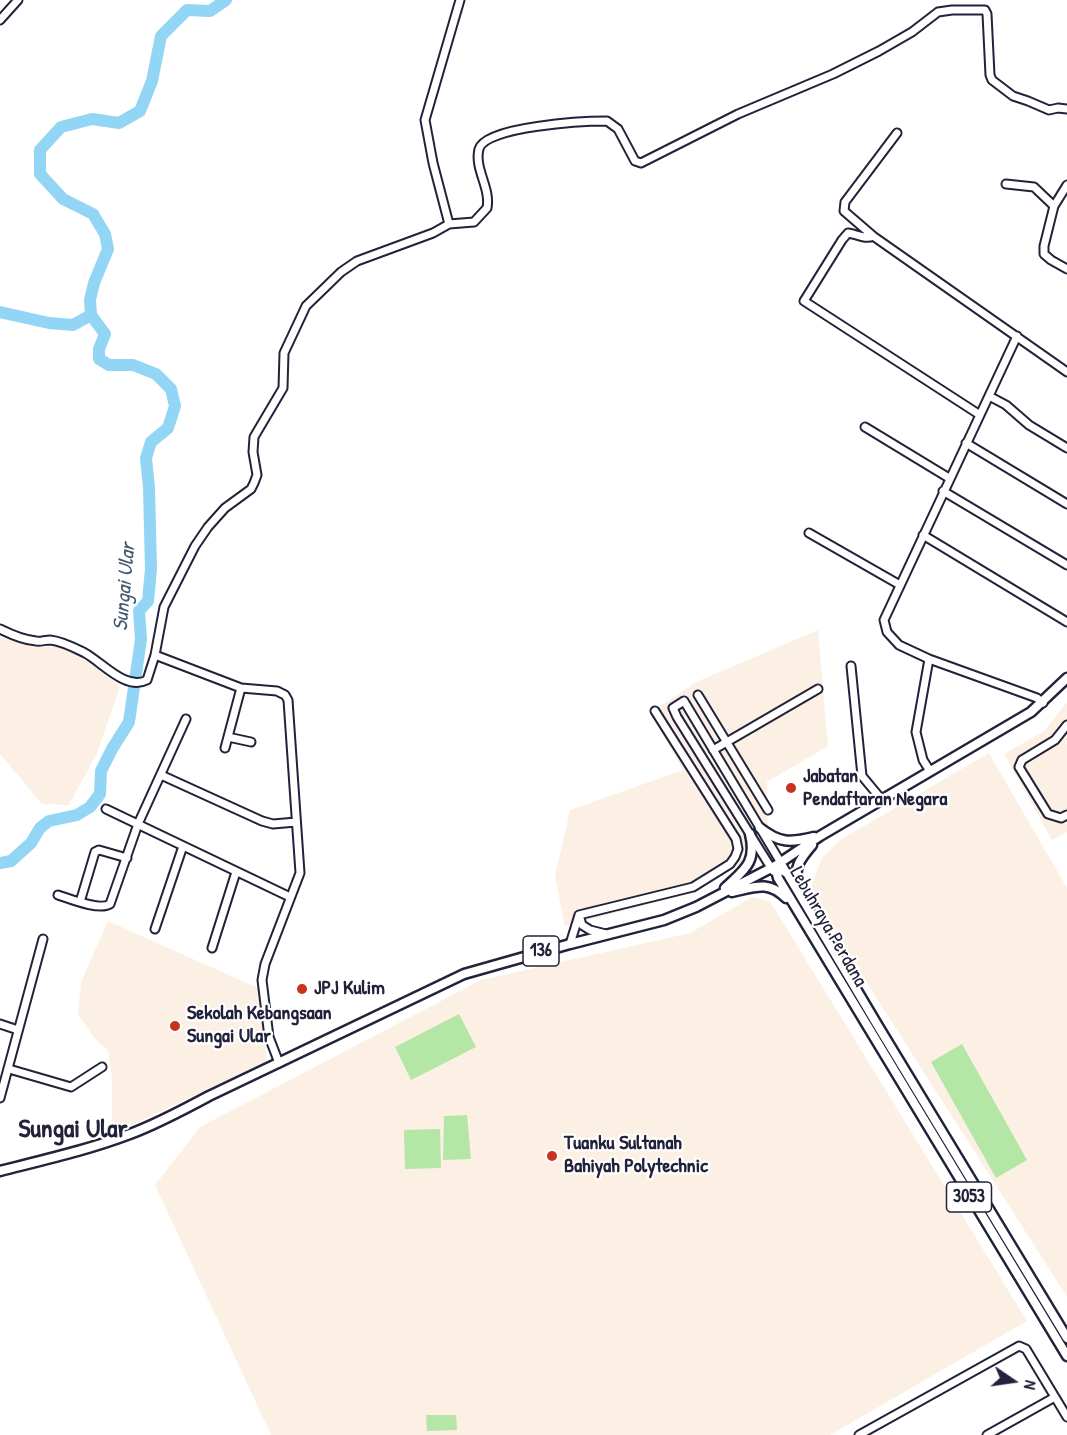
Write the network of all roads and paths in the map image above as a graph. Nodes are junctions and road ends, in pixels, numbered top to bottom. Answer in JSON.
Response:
{"nodes":[{"id":1,"x":18,"y":0,"type":"edge"},
{"id":2,"x":460,"y":0,"type":"edge"},
{"id":3,"x":0,"y":20,"type":"edge"},
{"id":4,"x":1067,"y":109,"type":"edge"},
{"id":5,"x":897,"y":133,"type":"dead end"},
{"id":6,"x":1006,"y":184,"type":"dead end"},
{"id":7,"x":1067,"y":185,"type":"edge"},
{"id":8,"x":1054,"y":206,"type":"junction"},
{"id":9,"x":449,"y":224,"type":"junction"},
{"id":10,"x":873,"y":236,"type":"junction"},
{"id":11,"x":1067,"y":269,"type":"edge"},
{"id":12,"x":1017,"y":336,"type":"junction"},
{"id":13,"x":1067,"y":372,"type":"edge"},
{"id":14,"x":989,"y":396,"type":"junction"},
{"id":15,"x":980,"y":415,"type":"junction"},
{"id":16,"x":865,"y":427,"type":"dead end"},
{"id":17,"x":966,"y":443,"type":"junction"},
{"id":18,"x":1067,"y":448,"type":"edge"},
{"id":19,"x":949,"y":478,"type":"junction"},
{"id":20,"x":943,"y":491,"type":"junction"},
{"id":21,"x":1067,"y":504,"type":"edge"},
{"id":22,"x":809,"y":533,"type":"dead end"},
{"id":23,"x":923,"y":535,"type":"junction"},
{"id":24,"x":1067,"y":565,"type":"edge"},
{"id":25,"x":900,"y":585,"type":"junction"},
{"id":26,"x":1067,"y":622,"type":"edge"},
{"id":27,"x":0,"y":629,"type":"edge"},
{"id":28,"x":155,"y":654,"type":"junction"},
{"id":29,"x":929,"y":659,"type":"junction"},
{"id":30,"x":850,"y":666,"type":"dead end"},
{"id":31,"x":1067,"y":678,"type":"edge"},
{"id":32,"x":241,"y":688,"type":"junction"},
{"id":33,"x":818,"y":690,"type":"dead end"},
{"id":34,"x":698,"y":695,"type":"dead end"},
{"id":35,"x":1043,"y":703,"type":"junction"},
{"id":36,"x":655,"y":711,"type":"dead end"},
{"id":37,"x":677,"y":717,"type":"junction"},
{"id":38,"x":186,"y":719,"type":"dead end"},
{"id":39,"x":665,"y":723,"type":"junction"},
{"id":40,"x":1067,"y":725,"type":"edge"},
{"id":41,"x":228,"y":737,"type":"junction"},
{"id":42,"x":251,"y":742,"type":"dead end"},
{"id":43,"x":726,"y":742,"type":"junction"},
{"id":44,"x":225,"y":748,"type":"dead end"},
{"id":45,"x":713,"y":750,"type":"junction"},
{"id":46,"x":930,"y":771,"type":"junction"},
{"id":47,"x":161,"y":775,"type":"junction"},
{"id":48,"x":882,"y":800,"type":"junction"},
{"id":49,"x":106,"y":809,"type":"dead end"},
{"id":50,"x":768,"y":810,"type":"dead end"},
{"id":51,"x":1067,"y":815,"type":"edge"},
{"id":52,"x":296,"y":822,"type":"junction"},
{"id":53,"x":138,"y":824,"type":"junction"},
{"id":54,"x":760,"y":828,"type":"junction"},
{"id":55,"x":750,"y":834,"type":"junction"},
{"id":56,"x":820,"y":836,"type":"junction"},
{"id":57,"x":183,"y":846,"type":"junction"},
{"id":58,"x":127,"y":858,"type":"junction"},
{"id":59,"x":776,"y":866,"type":"junction"},
{"id":60,"x":236,"y":872,"type":"junction"},
{"id":61,"x":58,"y":895,"type":"dead end"},
{"id":62,"x":718,"y":895,"type":"junction"},
{"id":63,"x":290,"y":897,"type":"junction"},
{"id":64,"x":80,"y":902,"type":"junction"},
{"id":65,"x":805,"y":912,"type":"junction"},
{"id":66,"x":579,"y":915,"type":"junction"},
{"id":67,"x":817,"y":924,"type":"junction"},
{"id":68,"x":155,"y":929,"type":"dead end"},
{"id":69,"x":606,"y":934,"type":"junction"},
{"id":70,"x":43,"y":939,"type":"dead end"},
{"id":71,"x":570,"y":944,"type":"junction"},
{"id":72,"x":212,"y":948,"type":"dead end"},
{"id":73,"x":850,"y":1000,"type":"junction"},
{"id":74,"x":0,"y":1024,"type":"edge"},
{"id":75,"x":878,"y":1026,"type":"junction"},
{"id":76,"x":18,"y":1030,"type":"junction"},
{"id":77,"x":279,"y":1063,"type":"junction"},
{"id":78,"x":102,"y":1067,"type":"dead end"},
{"id":79,"x":9,"y":1069,"type":"junction"},
{"id":80,"x":1,"y":1086,"type":"edge"},
{"id":81,"x":0,"y":1098,"type":"edge"},
{"id":82,"x":0,"y":1171,"type":"edge"},
{"id":83,"x":1067,"y":1338,"type":"edge"},
{"id":84,"x":1067,"y":1356,"type":"edge"},
{"id":85,"x":1055,"y":1397,"type":"junction"},
{"id":86,"x":1067,"y":1417,"type":"edge"},
{"id":87,"x":859,"y":1435,"type":"edge"},
{"id":88,"x":987,"y":1435,"type":"edge"}],
"edges":[{"from":1,"to":3,"type":"street"},
{"from":2,"to":9,"type":"street"},
{"from":4,"to":9,"type":"street"},
{"from":5,"to":10,"type":"street"},
{"from":6,"to":8,"type":"street"},
{"from":7,"to":8,"type":"street"},
{"from":8,"to":11,"type":"street"},
{"from":9,"to":28,"type":"street"},
{"from":10,"to":12,"type":"street"},
{"from":10,"to":15,"type":"street"},
{"from":12,"to":13,"type":"street"},
{"from":12,"to":14,"type":"street"},
{"from":14,"to":15,"type":"street"},
{"from":14,"to":18,"type":"street"},
{"from":15,"to":17,"type":"street"},
{"from":16,"to":19,"type":"street"},
{"from":17,"to":19,"type":"street"},
{"from":17,"to":21,"type":"street"},
{"from":19,"to":20,"type":"street"},
{"from":20,"to":23,"type":"street"},
{"from":20,"to":24,"type":"street"},
{"from":22,"to":25,"type":"street"},
{"from":23,"to":25,"type":"street"},
{"from":23,"to":26,"type":"street"},
{"from":25,"to":29,"type":"street"},
{"from":27,"to":28,"type":"street"},
{"from":28,"to":32,"type":"street"},
{"from":29,"to":35,"type":"street"},
{"from":29,"to":46,"type":"street"},
{"from":30,"to":48,"type":"street"},
{"from":31,"to":35,"type":"main road","number":"136"},
{"from":32,"to":41,"type":"street"},
{"from":32,"to":52,"type":"street"},
{"from":33,"to":43,"type":"street"},
{"from":34,"to":43,"type":"street"},
{"from":35,"to":46,"type":"main road","number":"136"},
{"from":36,"to":39,"type":"street"},
{"from":37,"to":39,"type":"street"},
{"from":37,"to":45,"type":"street"},
{"from":37,"to":55,"type":"street"},
{"from":38,"to":47,"type":"street"},
{"from":39,"to":66,"type":"street"},
{"from":40,"to":51,"type":"street"},
{"from":41,"to":42,"type":"street"},
{"from":41,"to":44,"type":"street"},
{"from":43,"to":45,"type":"street"},
{"from":43,"to":50,"type":"street"},
{"from":45,"to":54,"type":"street"},
{"from":46,"to":48,"type":"main road","number":"136"},
{"from":47,"to":52,"type":"street"},
{"from":47,"to":53,"type":"street"},
{"from":48,"to":56,"type":"main road","number":"136"},
{"from":49,"to":53,"type":"street"},
{"from":52,"to":63,"type":"street"},
{"from":53,"to":57,"type":"street"},
{"from":53,"to":58,"type":"street"},
{"from":54,"to":56,"type":"main road"},
{"from":54,"to":59,"type":"street"},
{"from":55,"to":59,"type":"street"},
{"from":55,"to":62,"type":"main road"},
{"from":56,"to":59,"type":"main road","number":"136"},
{"from":56,"to":65,"type":"main road"},
{"from":57,"to":60,"type":"street"},
{"from":57,"to":68,"type":"street"},
{"from":58,"to":64,"type":"street"},
{"from":58,"to":64,"type":"street"},
{"from":59,"to":62,"type":"main road","number":"136"},
{"from":59,"to":65,"type":"main road","name":"Lebuhraya Perdana","number":"3053"},
{"from":59,"to":65,"type":"main road","name":"Lebuhraya Perdana","number":"3053"},
{"from":60,"to":63,"type":"street"},
{"from":60,"to":72,"type":"street"},
{"from":61,"to":64,"type":"street"},
{"from":62,"to":65,"type":"main road"},
{"from":62,"to":69,"type":"main road","number":"136"},
{"from":63,"to":77,"type":"street"},
{"from":65,"to":67,"type":"main road","name":"Lebuhraya Perdana","number":"3053"},
{"from":65,"to":73,"type":"main road","name":"Lebuhraya Perdana","number":"3053"},
{"from":66,"to":69,"type":"street"},
{"from":66,"to":71,"type":"street"},
{"from":67,"to":73,"type":"main road"},
{"from":67,"to":75,"type":"main road","name":"Lebuhraya Perdana","number":"3053"},
{"from":69,"to":71,"type":"main road","number":"136"},
{"from":70,"to":76,"type":"street"},
{"from":71,"to":77,"type":"main road","number":"136"},
{"from":73,"to":75,"type":"main road"},
{"from":73,"to":84,"type":"main road","name":"Lebuhraya Perdana","number":"3053"},
{"from":74,"to":76,"type":"street"},
{"from":75,"to":83,"type":"main road","name":"Lebuhraya Perdana","number":"3053"},
{"from":76,"to":79,"type":"street"},
{"from":77,"to":82,"type":"main road","number":"136"},
{"from":78,"to":79,"type":"street"},
{"from":79,"to":80,"type":"street"},
{"from":80,"to":81,"type":"street"},
{"from":85,"to":86,"type":"street"},
{"from":85,"to":87,"type":"street"},
{"from":85,"to":88,"type":"street"}]}
